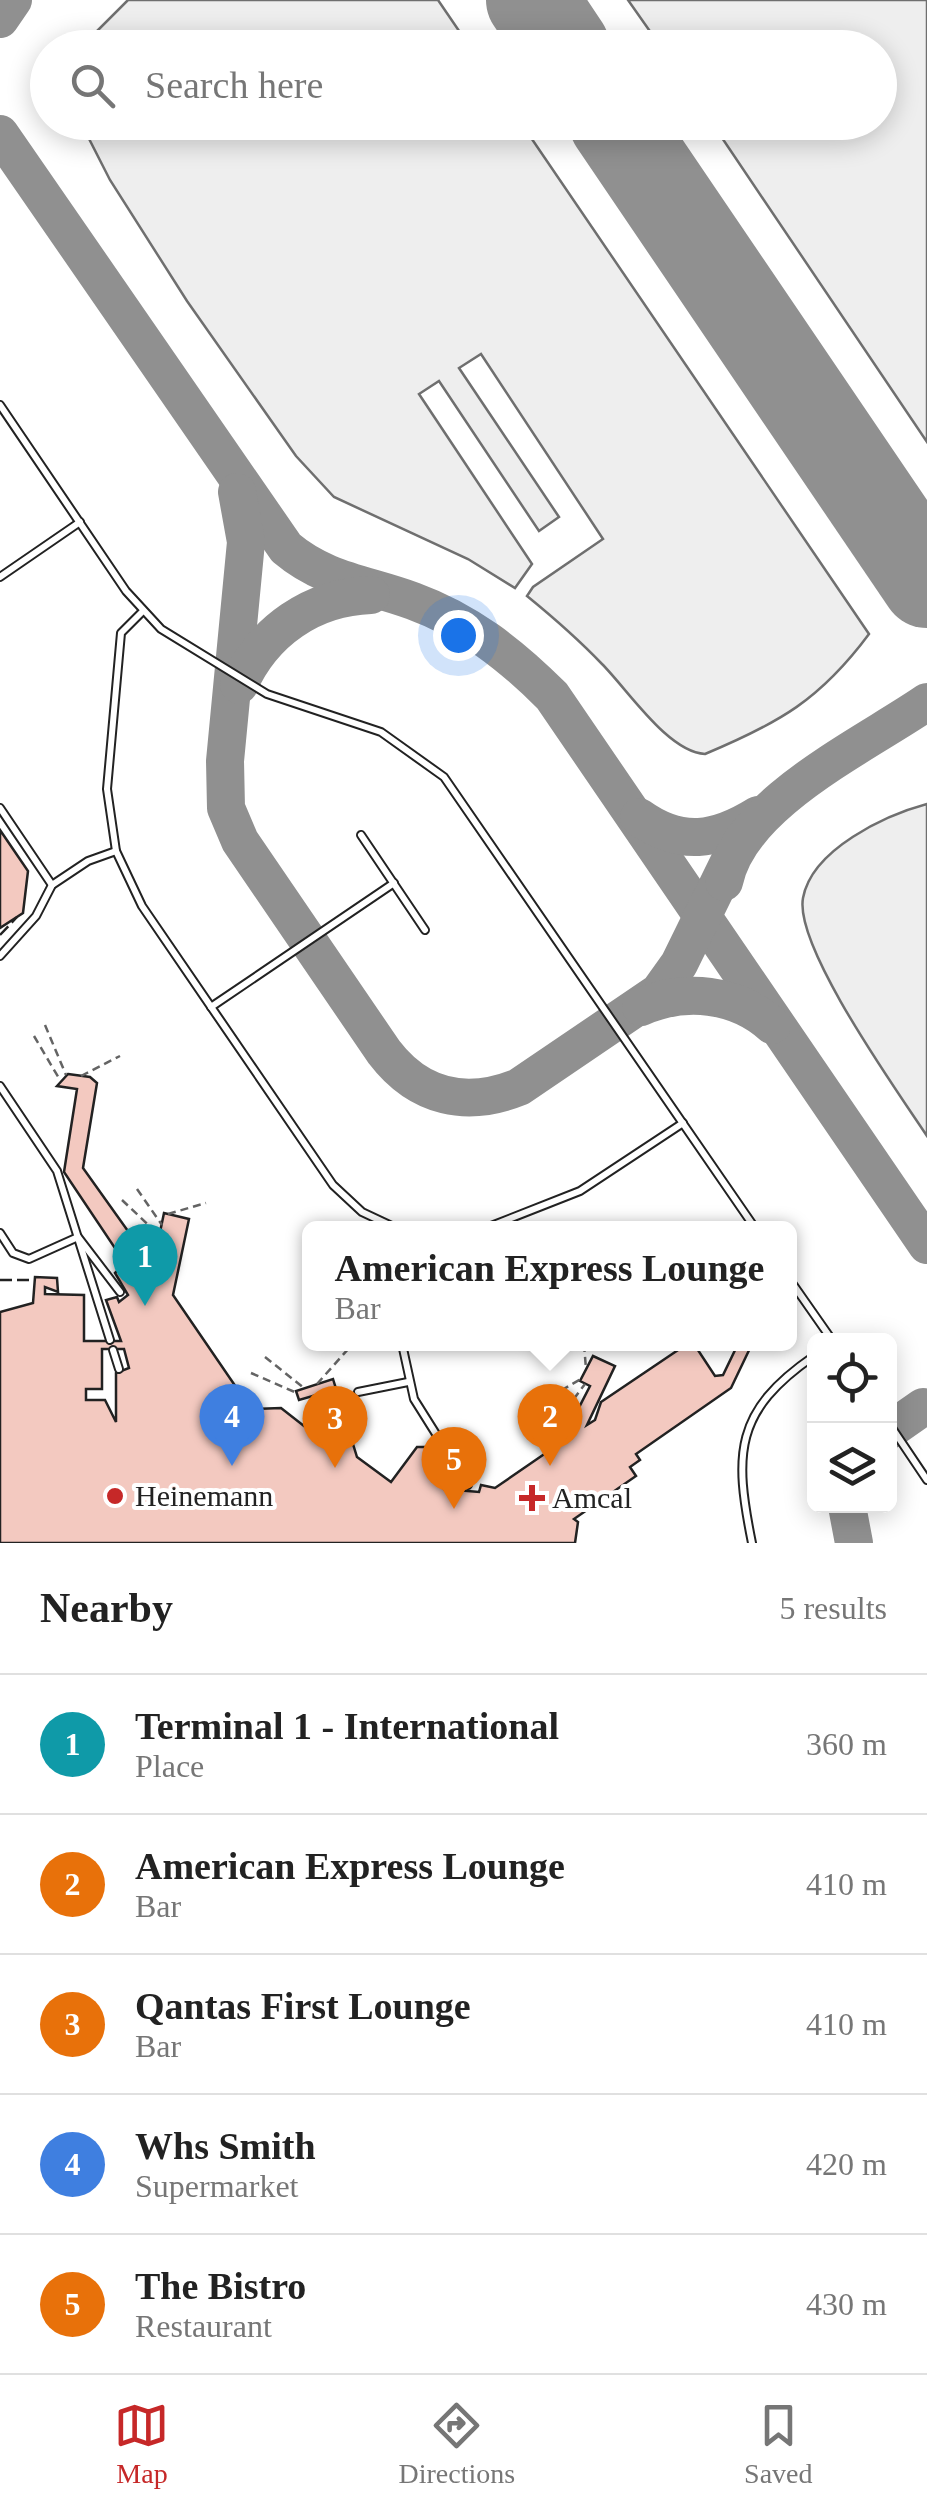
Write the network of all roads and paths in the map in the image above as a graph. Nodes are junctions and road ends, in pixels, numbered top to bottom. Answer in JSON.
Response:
{"nodes":[{"id":1,"x":0,"y":405,"type":"edge"},
{"id":2,"x":80,"y":522,"type":"junction"},
{"id":3,"x":0,"y":577,"type":"edge"},
{"id":4,"x":143,"y":611,"type":"junction"},
{"id":5,"x":0,"y":808,"type":"edge"},
{"id":6,"x":361,"y":834,"type":"dead end"},
{"id":7,"x":116,"y":851,"type":"junction"},
{"id":8,"x":394,"y":883,"type":"junction"},
{"id":9,"x":52,"y":885,"type":"junction"},
{"id":10,"x":425,"y":930,"type":"dead end"},
{"id":11,"x":0,"y":956,"type":"edge"},
{"id":12,"x":212,"y":1007,"type":"junction"},
{"id":13,"x":45,"y":1026,"type":"dead end"},
{"id":14,"x":34,"y":1036,"type":"dead end"},
{"id":15,"x":120,"y":1056,"type":"dead end"},
{"id":16,"x":66,"y":1075,"type":"dead end"},
{"id":17,"x":81,"y":1076,"type":"dead end"},
{"id":18,"x":60,"y":1080,"type":"dead end"},
{"id":19,"x":0,"y":1086,"type":"edge"},
{"id":20,"x":683,"y":1123,"type":"junction"},
{"id":21,"x":136,"y":1189,"type":"dead end"},
{"id":22,"x":122,"y":1200,"type":"dead end"},
{"id":23,"x":206,"y":1203,"type":"dead end"},
{"id":24,"x":168,"y":1214,"type":"dead end"},
{"id":25,"x":379,"y":1221,"type":"edge"},
{"id":26,"x":504,"y":1221,"type":"edge"},
{"id":27,"x":750,"y":1221,"type":"edge"},
{"id":28,"x":162,"y":1225,"type":"dead end"},
{"id":29,"x":0,"y":1233,"type":"edge"},
{"id":30,"x":159,"y":1236,"type":"dead end"},
{"id":31,"x":78,"y":1237,"type":"junction"},
{"id":32,"x":797,"y":1290,"type":"edge"},
{"id":33,"x":120,"y":1292,"type":"dead end"},
{"id":34,"x":827,"y":1333,"type":"edge"},
{"id":35,"x":110,"y":1340,"type":"dead end"},
{"id":36,"x":113,"y":1350,"type":"dead end"},
{"id":37,"x":346,"y":1351,"type":"edge"},
{"id":38,"x":403,"y":1351,"type":"edge"},
{"id":39,"x":585,"y":1351,"type":"edge"},
{"id":40,"x":265,"y":1357,"type":"dead end"},
{"id":41,"x":807,"y":1361,"type":"edge"},
{"id":42,"x":119,"y":1369,"type":"dead end"},
{"id":43,"x":586,"y":1370,"type":"dead end"},
{"id":44,"x":251,"y":1373,"type":"dead end"},
{"id":45,"x":581,"y":1378,"type":"dead end"},
{"id":46,"x":408,"y":1382,"type":"junction"},
{"id":47,"x":317,"y":1384,"type":"dead end"},
{"id":48,"x":585,"y":1384,"type":"dead end"},
{"id":49,"x":304,"y":1388,"type":"dead end"},
{"id":50,"x":358,"y":1392,"type":"dead end"},
{"id":51,"x":297,"y":1393,"type":"dead end"},
{"id":52,"x":550,"y":1397,"type":"dead end"},
{"id":53,"x":558,"y":1420,"type":"dead end"},
{"id":54,"x":897,"y":1435,"type":"edge"},
{"id":55,"x":927,"y":1480,"type":"edge"},
{"id":56,"x":468,"y":1486,"type":"dead end"},
{"id":57,"x":752,"y":1543,"type":"edge"}],
"edges":[{"from":1,"to":2,"type":"lane"},
{"from":2,"to":3,"type":"lane"},
{"from":2,"to":4,"type":"lane"},
{"from":4,"to":7,"type":"lane"},
{"from":4,"to":20,"type":"lane"},
{"from":5,"to":9,"type":"lane"},
{"from":6,"to":8,"type":"lane"},
{"from":7,"to":9,"type":"lane"},
{"from":7,"to":12,"type":"lane"},
{"from":8,"to":10,"type":"lane"},
{"from":8,"to":12,"type":"lane"},
{"from":9,"to":11,"type":"lane"},
{"from":12,"to":25,"type":"lane"},
{"from":13,"to":16,"type":"path"},
{"from":14,"to":18,"type":"path"},
{"from":15,"to":17,"type":"path"},
{"from":19,"to":31,"type":"lane"},
{"from":20,"to":26,"type":"lane"},
{"from":20,"to":27,"type":"lane"},
{"from":21,"to":28,"type":"path"},
{"from":22,"to":30,"type":"path"},
{"from":23,"to":24,"type":"path"},
{"from":29,"to":31,"type":"lane"},
{"from":31,"to":33,"type":"lane"},
{"from":31,"to":35,"type":"lane"},
{"from":32,"to":34,"type":"lane"},
{"from":36,"to":42,"type":"lane"},
{"from":37,"to":47,"type":"path"},
{"from":38,"to":46,"type":"lane"},
{"from":39,"to":43,"type":"path"},
{"from":40,"to":49,"type":"path"},
{"from":41,"to":57,"type":"lane"},
{"from":44,"to":51,"type":"path"},
{"from":45,"to":52,"type":"path"},
{"from":46,"to":50,"type":"lane"},
{"from":46,"to":56,"type":"lane"},
{"from":48,"to":53,"type":"path"},
{"from":54,"to":55,"type":"lane"}]}
